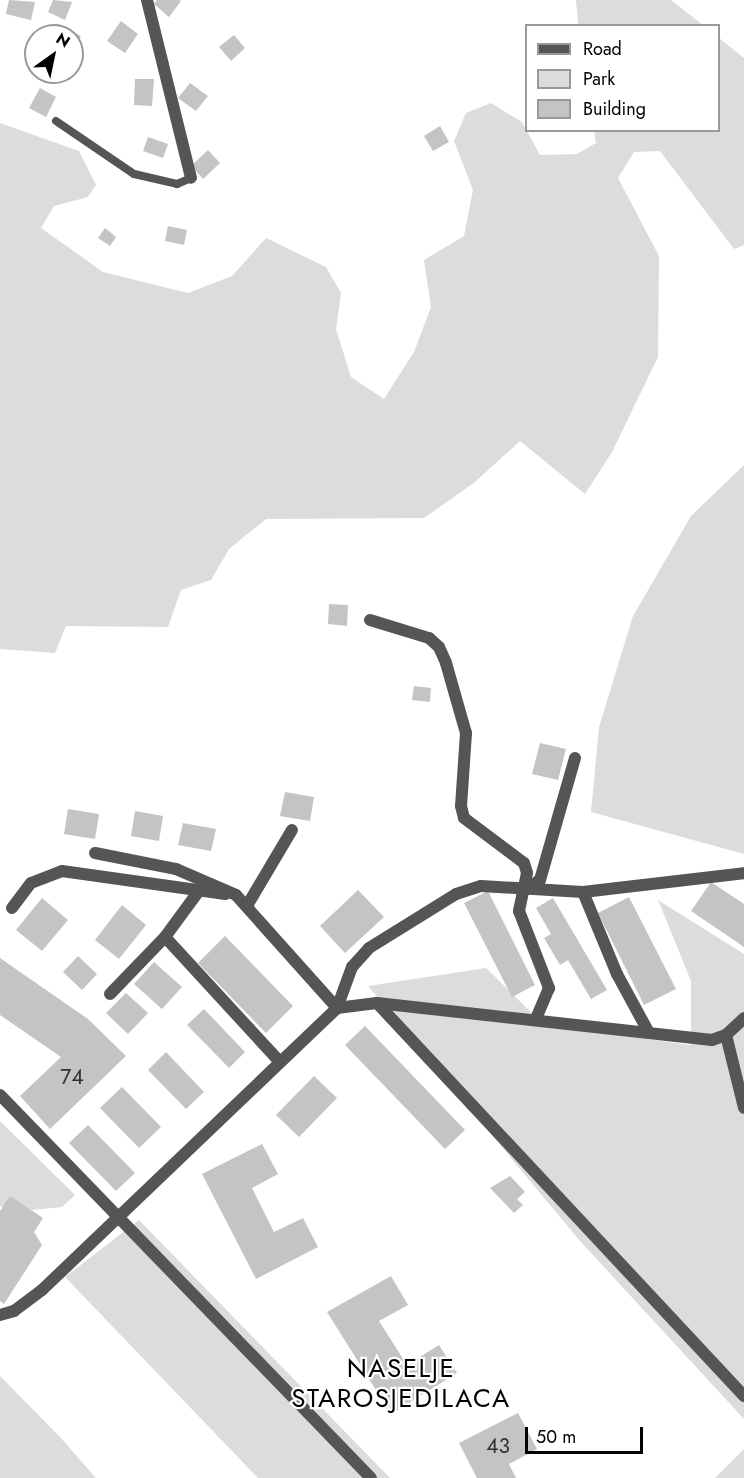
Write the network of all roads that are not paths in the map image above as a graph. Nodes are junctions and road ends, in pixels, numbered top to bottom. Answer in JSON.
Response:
{"nodes":[{"id":1,"x":147,"y":0,"type":"edge"},
{"id":2,"x":56,"y":121,"type":"dead end"},
{"id":3,"x":191,"y":178,"type":"joint"},
{"id":4,"x":370,"y":620,"type":"dead end"},
{"id":5,"x":575,"y":758,"type":"dead end"},
{"id":6,"x":292,"y":830,"type":"dead end"},
{"id":7,"x":95,"y":853,"type":"dead end"},
{"id":8,"x":744,"y":873,"type":"edge"},
{"id":9,"x":525,"y":890,"type":"junction"},
{"id":10,"x":198,"y":892,"type":"junction"},
{"id":11,"x":583,"y":892,"type":"junction"},
{"id":12,"x":236,"y":894,"type":"junction"},
{"id":13,"x":248,"y":904,"type":"junction"},
{"id":14,"x":12,"y":908,"type":"dead end"},
{"id":15,"x":165,"y":937,"type":"junction"},
{"id":16,"x":110,"y":994,"type":"dead end"},
{"id":17,"x":377,"y":1003,"type":"junction"},
{"id":18,"x":337,"y":1008,"type":"junction"},
{"id":19,"x":536,"y":1018,"type":"junction"},
{"id":20,"x":744,"y":1018,"type":"edge"},
{"id":21,"x":649,"y":1033,"type":"junction"},
{"id":22,"x":726,"y":1035,"type":"junction"},
{"id":23,"x":279,"y":1061,"type":"junction"},
{"id":24,"x":0,"y":1095,"type":"edge"},
{"id":25,"x":744,"y":1108,"type":"edge"},
{"id":26,"x":118,"y":1216,"type":"junction"},
{"id":27,"x":0,"y":1315,"type":"edge"},
{"id":28,"x":744,"y":1396,"type":"edge"},
{"id":29,"x":371,"y":1478,"type":"edge"}],
"edges":[{"from":1,"to":3,"type":"street"},
{"from":2,"to":3,"type":"lane"},
{"from":4,"to":9,"type":"street"},
{"from":5,"to":9,"type":"street"},
{"from":6,"to":13,"type":"street"},
{"from":7,"to":12,"type":"street"},
{"from":8,"to":11,"type":"street"},
{"from":9,"to":11,"type":"street"},
{"from":9,"to":18,"type":"street"},
{"from":9,"to":19,"type":"street"},
{"from":10,"to":12,"type":"street"},
{"from":10,"to":14,"type":"street"},
{"from":10,"to":15,"type":"street"},
{"from":11,"to":21,"type":"street"},
{"from":12,"to":13,"type":"street"},
{"from":13,"to":18,"type":"street"},
{"from":15,"to":16,"type":"street"},
{"from":15,"to":23,"type":"street"},
{"from":17,"to":18,"type":"street"},
{"from":17,"to":19,"type":"street"},
{"from":17,"to":28,"type":"street"},
{"from":18,"to":23,"type":"street"},
{"from":19,"to":21,"type":"street"},
{"from":20,"to":22,"type":"street"},
{"from":21,"to":22,"type":"street"},
{"from":22,"to":25,"type":"street"},
{"from":23,"to":26,"type":"street"},
{"from":24,"to":26,"type":"street"},
{"from":26,"to":27,"type":"street"},
{"from":26,"to":29,"type":"street"}]}
